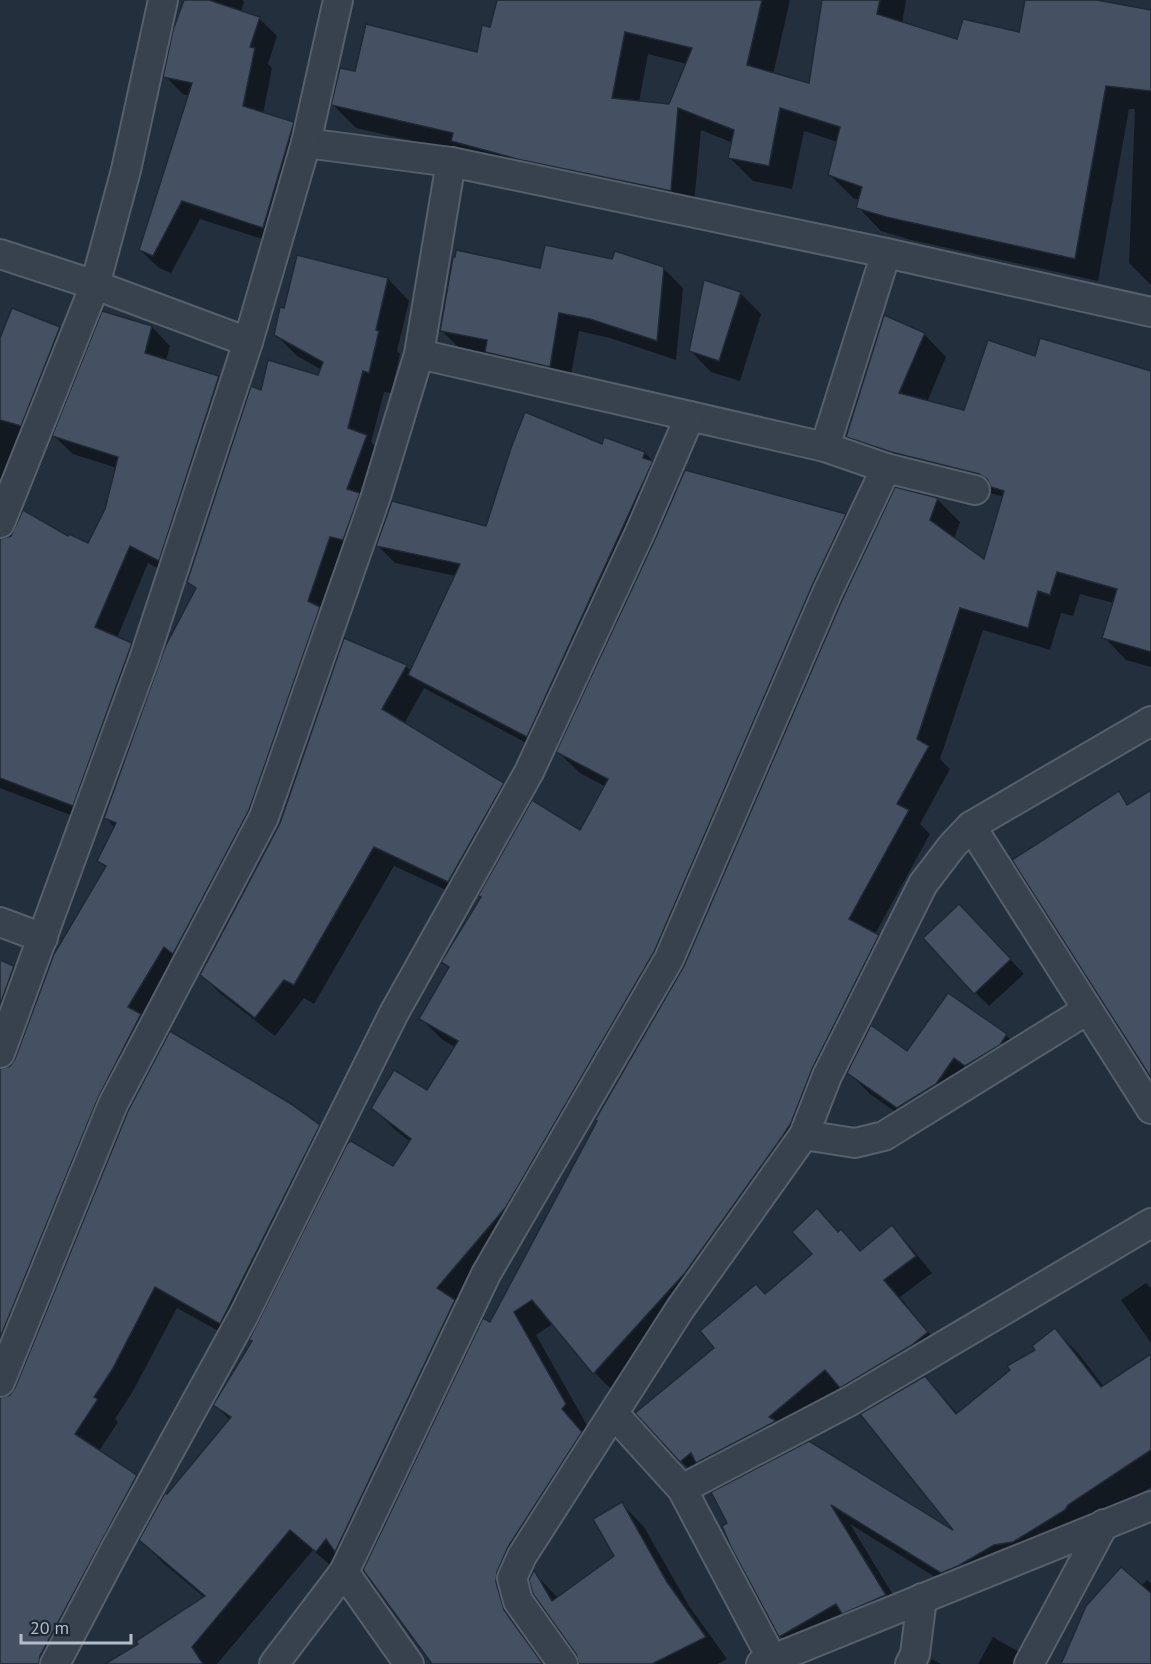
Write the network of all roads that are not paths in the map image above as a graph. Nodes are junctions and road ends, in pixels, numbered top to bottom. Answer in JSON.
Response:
{"nodes":[{"id":1,"x":163,"y":0,"type":"edge"},
{"id":2,"x":338,"y":0,"type":"edge"},
{"id":3,"x":306,"y":143,"type":"junction"},
{"id":4,"x":451,"y":162,"type":"junction"},
{"id":5,"x":886,"y":253,"type":"junction"},
{"id":6,"x":0,"y":254,"type":"edge"},
{"id":7,"x":95,"y":285,"type":"junction"},
{"id":8,"x":1151,"y":312,"type":"edge"},
{"id":9,"x":249,"y":342,"type":"junction"},
{"id":10,"x":419,"y":354,"type":"junction"},
{"id":11,"x":690,"y":416,"type":"junction"},
{"id":12,"x":825,"y":447,"type":"junction"},
{"id":13,"x":886,"y":468,"type":"junction"},
{"id":14,"x":975,"y":489,"type":"dead end"},
{"id":15,"x":0,"y":523,"type":"edge"},
{"id":16,"x":1151,"y":720,"type":"edge"},
{"id":17,"x":971,"y":826,"type":"junction"},
{"id":18,"x":0,"y":922,"type":"edge"},
{"id":19,"x":43,"y":939,"type":"junction"},
{"id":20,"x":1088,"y":1010,"type":"junction"},
{"id":21,"x":0,"y":1053,"type":"edge"},
{"id":22,"x":1151,"y":1109,"type":"edge"},
{"id":23,"x":804,"y":1135,"type":"junction"},
{"id":24,"x":1151,"y":1223,"type":"edge"},
{"id":25,"x":0,"y":1382,"type":"edge"},
{"id":26,"x":614,"y":1413,"type":"junction"},
{"id":27,"x":682,"y":1489,"type":"junction"},
{"id":28,"x":1151,"y":1506,"type":"edge"},
{"id":29,"x":1104,"y":1524,"type":"junction"},
{"id":30,"x":344,"y":1572,"type":"junction"},
{"id":31,"x":922,"y":1598,"type":"junction"},
{"id":32,"x":767,"y":1662,"type":"edge"},
{"id":33,"x":55,"y":1664,"type":"edge"},
{"id":34,"x":273,"y":1664,"type":"edge"},
{"id":35,"x":409,"y":1664,"type":"edge"},
{"id":36,"x":563,"y":1664,"type":"edge"},
{"id":37,"x":910,"y":1664,"type":"edge"},
{"id":38,"x":1029,"y":1664,"type":"edge"}],
"edges":[{"from":1,"to":7,"type":"street"},
{"from":2,"to":3,"type":"street"},
{"from":3,"to":4,"type":"street"},
{"from":3,"to":9,"type":"street"},
{"from":4,"to":5,"type":"street"},
{"from":4,"to":10,"type":"street"},
{"from":5,"to":8,"type":"street"},
{"from":5,"to":12,"type":"street"},
{"from":6,"to":7,"type":"street"},
{"from":7,"to":9,"type":"street"},
{"from":7,"to":15,"type":"street"},
{"from":9,"to":19,"type":"street"},
{"from":10,"to":11,"type":"street"},
{"from":10,"to":25,"type":"street"},
{"from":11,"to":12,"type":"street"},
{"from":11,"to":33,"type":"street"},
{"from":12,"to":13,"type":"street"},
{"from":13,"to":14,"type":"street"},
{"from":13,"to":30,"type":"street"},
{"from":16,"to":17,"type":"street"},
{"from":17,"to":20,"type":"street"},
{"from":17,"to":23,"type":"street"},
{"from":18,"to":19,"type":"street"},
{"from":19,"to":21,"type":"street"},
{"from":20,"to":22,"type":"street"},
{"from":20,"to":23,"type":"street"},
{"from":23,"to":26,"type":"street"},
{"from":24,"to":27,"type":"street"},
{"from":26,"to":27,"type":"street"},
{"from":26,"to":36,"type":"street"},
{"from":27,"to":32,"type":"street"},
{"from":28,"to":29,"type":"street"},
{"from":29,"to":31,"type":"street"},
{"from":29,"to":38,"type":"street"},
{"from":30,"to":34,"type":"street"},
{"from":30,"to":35,"type":"street"},
{"from":31,"to":32,"type":"street"},
{"from":31,"to":37,"type":"street"}]}
